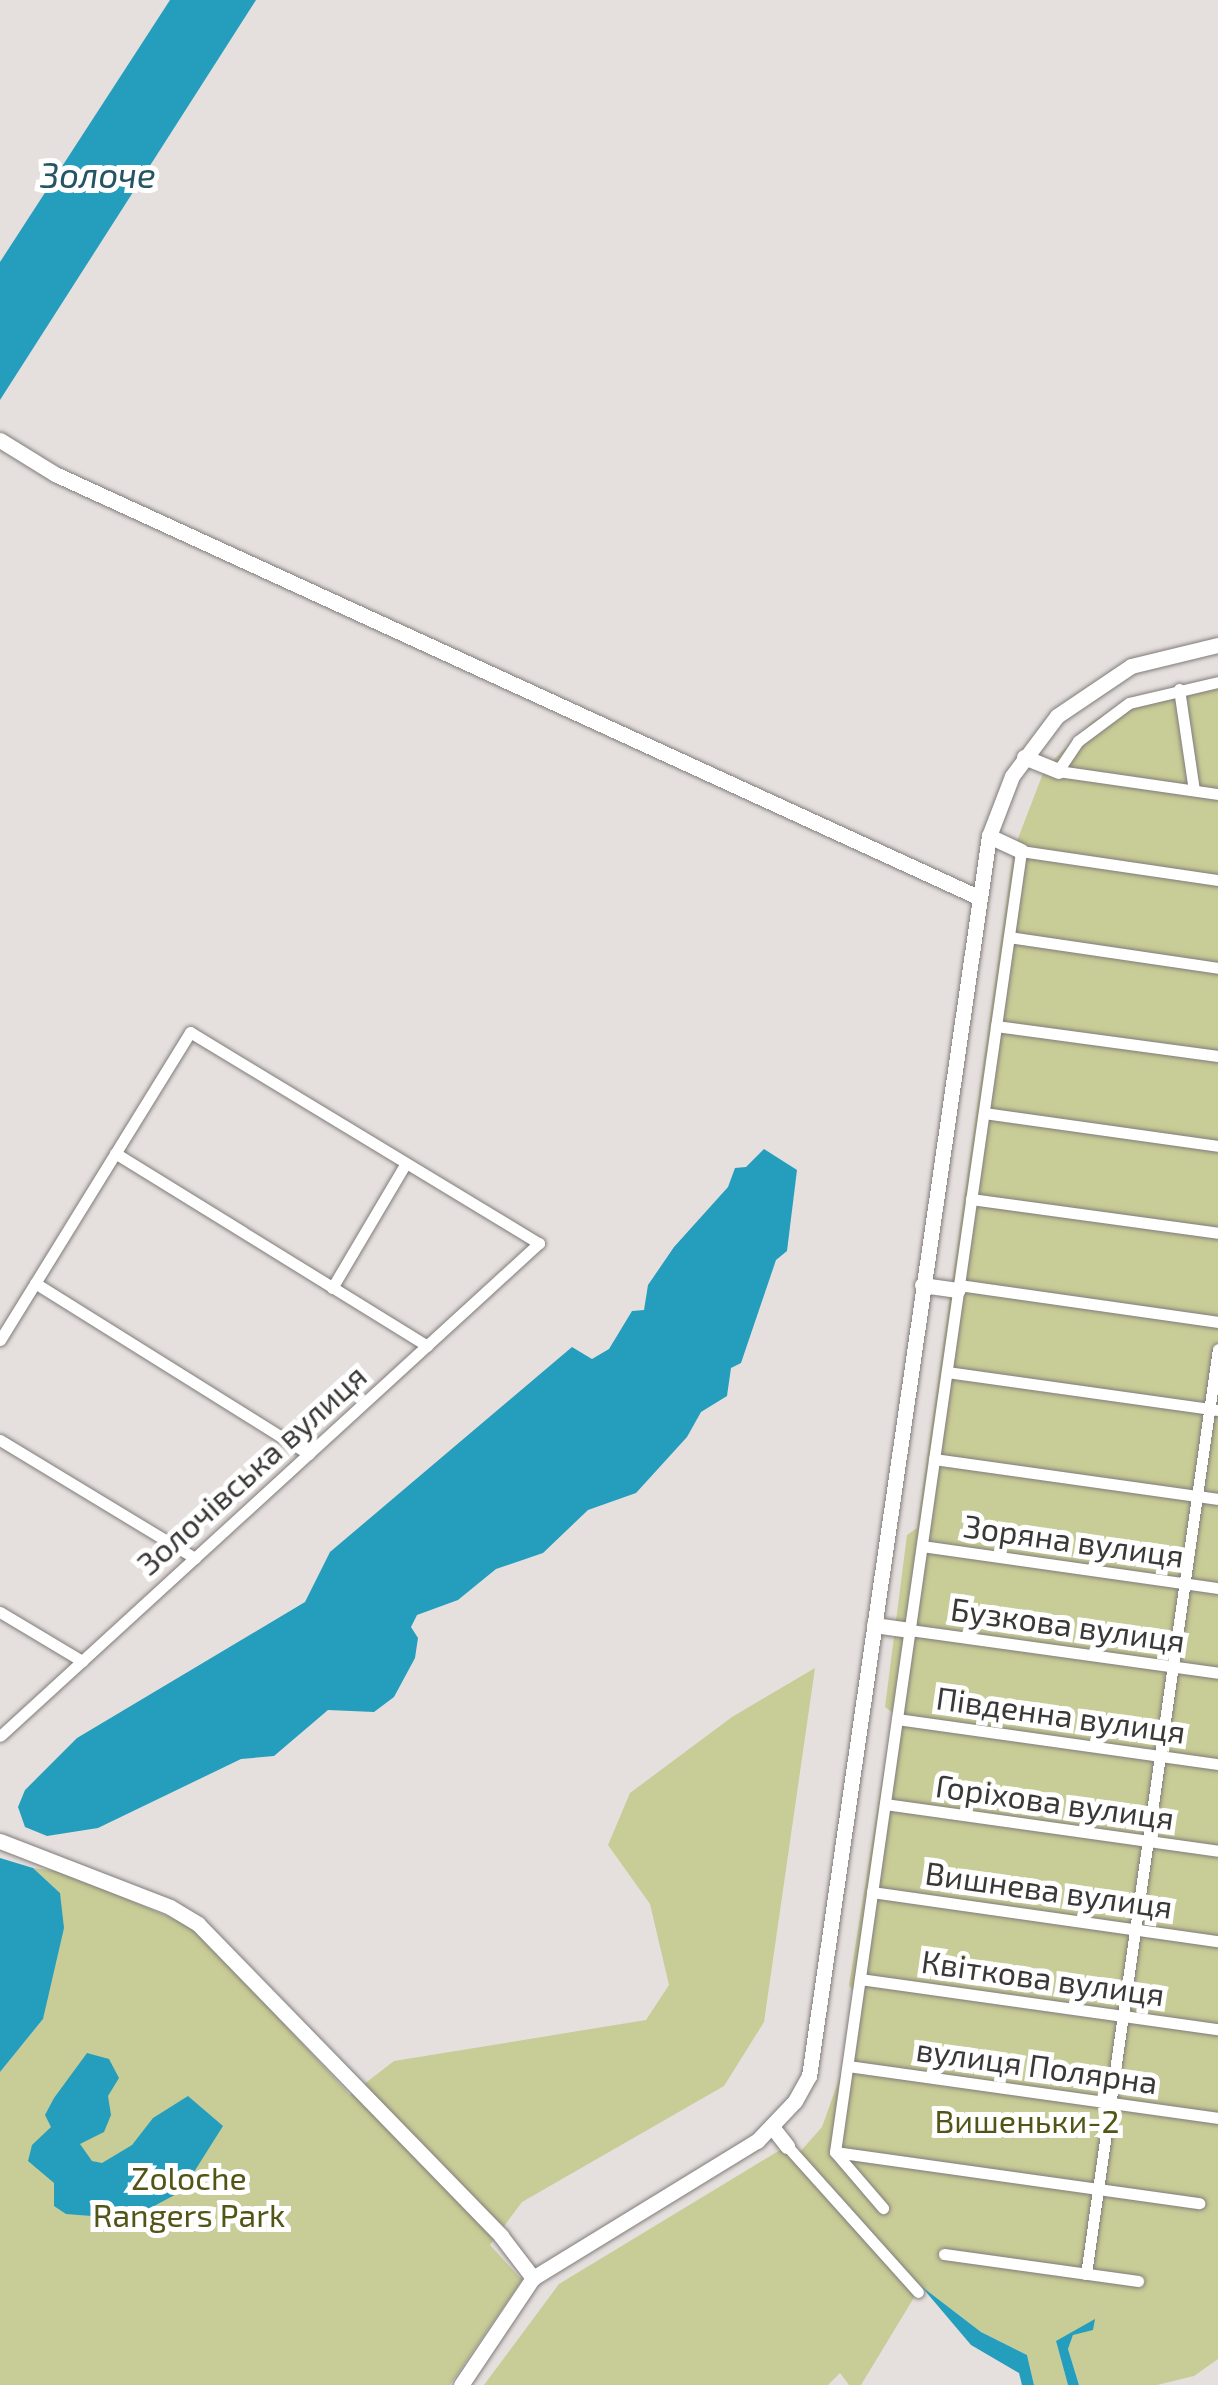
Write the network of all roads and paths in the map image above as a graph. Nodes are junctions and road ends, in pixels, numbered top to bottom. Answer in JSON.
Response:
{"nodes":[{"id":1,"x":0,"y":440,"type":"edge"},
{"id":2,"x":1218,"y":645,"type":"edge"},
{"id":3,"x":1218,"y":682,"type":"edge"},
{"id":4,"x":1179,"y":689,"type":"junction"},
{"id":5,"x":1024,"y":757,"type":"junction"},
{"id":6,"x":1058,"y":771,"type":"junction"},
{"id":7,"x":1194,"y":790,"type":"junction"},
{"id":8,"x":1218,"y":794,"type":"edge"},
{"id":9,"x":989,"y":836,"type":"junction"},
{"id":10,"x":1021,"y":850,"type":"junction"},
{"id":11,"x":1218,"y":880,"type":"edge"},
{"id":12,"x":976,"y":896,"type":"junction"},
{"id":13,"x":1009,"y":937,"type":"junction"},
{"id":14,"x":1218,"y":968,"type":"edge"},
{"id":15,"x":996,"y":1026,"type":"junction"},
{"id":16,"x":1218,"y":1056,"type":"edge"},
{"id":17,"x":984,"y":1113,"type":"junction"},
{"id":18,"x":1218,"y":1146,"type":"edge"},
{"id":19,"x":115,"y":1153,"type":"junction"},
{"id":20,"x":406,"y":1163,"type":"junction"},
{"id":21,"x":971,"y":1199,"type":"junction"},
{"id":22,"x":1218,"y":1233,"type":"edge"},
{"id":23,"x":35,"y":1284,"type":"junction"},
{"id":24,"x":922,"y":1285,"type":"junction"},
{"id":25,"x":332,"y":1288,"type":"junction"},
{"id":26,"x":959,"y":1288,"type":"junction"},
{"id":27,"x":1218,"y":1322,"type":"edge"},
{"id":28,"x":0,"y":1340,"type":"edge"},
{"id":29,"x":427,"y":1346,"type":"junction"},
{"id":30,"x":1218,"y":1350,"type":"edge"},
{"id":31,"x":946,"y":1372,"type":"junction"},
{"id":32,"x":1214,"y":1409,"type":"edge"},
{"id":33,"x":0,"y":1440,"type":"edge"},
{"id":34,"x":309,"y":1454,"type":"junction"},
{"id":35,"x":934,"y":1459,"type":"junction"},
{"id":36,"x":1197,"y":1496,"type":"junction"},
{"id":37,"x":1218,"y":1499,"type":"edge"},
{"id":38,"x":922,"y":1546,"type":"junction"},
{"id":39,"x":195,"y":1558,"type":"junction"},
{"id":40,"x":1185,"y":1583,"type":"junction"},
{"id":41,"x":1218,"y":1588,"type":"edge"},
{"id":42,"x":0,"y":1612,"type":"edge"},
{"id":43,"x":874,"y":1625,"type":"junction"},
{"id":44,"x":910,"y":1630,"type":"junction"},
{"id":45,"x":82,"y":1661,"type":"junction"},
{"id":46,"x":1173,"y":1667,"type":"junction"},
{"id":47,"x":1218,"y":1673,"type":"edge"},
{"id":48,"x":897,"y":1718,"type":"junction"},
{"id":49,"x":0,"y":1736,"type":"edge"},
{"id":50,"x":1160,"y":1755,"type":"junction"},
{"id":51,"x":1218,"y":1764,"type":"edge"},
{"id":52,"x":885,"y":1804,"type":"junction"},
{"id":53,"x":0,"y":1841,"type":"edge"},
{"id":54,"x":1148,"y":1842,"type":"junction"},
{"id":55,"x":1218,"y":1851,"type":"edge"},
{"id":56,"x":872,"y":1892,"type":"junction"},
{"id":57,"x":1135,"y":1929,"type":"junction"},
{"id":58,"x":1218,"y":1941,"type":"edge"},
{"id":59,"x":860,"y":1979,"type":"junction"},
{"id":60,"x":1123,"y":2016,"type":"junction"},
{"id":61,"x":1218,"y":2029,"type":"edge"},
{"id":62,"x":848,"y":2066,"type":"junction"},
{"id":63,"x":1110,"y":2103,"type":"junction"},
{"id":64,"x":1218,"y":2118,"type":"edge"},
{"id":65,"x":772,"y":2128,"type":"junction"},
{"id":66,"x":786,"y":2146,"type":"joint"},
{"id":67,"x":836,"y":2152,"type":"junction"},
{"id":68,"x":1098,"y":2189,"type":"junction"},
{"id":69,"x":1199,"y":2203,"type":"dead end"},
{"id":70,"x":883,"y":2208,"type":"dead end"},
{"id":71,"x":944,"y":2254,"type":"dead end"},
{"id":72,"x":1086,"y":2274,"type":"junction"},
{"id":73,"x":533,"y":2278,"type":"junction"},
{"id":74,"x":1138,"y":2281,"type":"dead end"},
{"id":75,"x":918,"y":2292,"type":"dead end"},
{"id":76,"x":460,"y":2385,"type":"edge"}],
"edges":[{"from":1,"to":12,"type":"street"},
{"from":2,"to":5,"type":"street"},
{"from":3,"to":4,"type":"street"},
{"from":4,"to":6,"type":"street"},
{"from":4,"to":7,"type":"street"},
{"from":5,"to":6,"type":"street"},
{"from":5,"to":9,"type":"street"},
{"from":6,"to":7,"type":"street"},
{"from":7,"to":8,"type":"street"},
{"from":9,"to":10,"type":"street"},
{"from":9,"to":12,"type":"street"},
{"from":10,"to":11,"type":"street"},
{"from":10,"to":13,"type":"street"},
{"from":12,"to":24,"type":"street"},
{"from":13,"to":14,"type":"street"},
{"from":13,"to":15,"type":"street"},
{"from":15,"to":16,"type":"street"},
{"from":15,"to":17,"type":"street"},
{"from":17,"to":18,"type":"street"},
{"from":17,"to":21,"type":"street"},
{"from":19,"to":20,"type":"street"},
{"from":19,"to":23,"type":"street"},
{"from":19,"to":25,"type":"street"},
{"from":20,"to":25,"type":"street"},
{"from":20,"to":29,"type":"street","name":"Золочівська вулиця"},
{"from":21,"to":22,"type":"street"},
{"from":21,"to":26,"type":"street"},
{"from":23,"to":28,"type":"street"},
{"from":23,"to":34,"type":"street"},
{"from":24,"to":26,"type":"street"},
{"from":24,"to":43,"type":"street"},
{"from":25,"to":29,"type":"street"},
{"from":26,"to":27,"type":"street"},
{"from":26,"to":31,"type":"street"},
{"from":29,"to":34,"type":"street","name":"Золочівська вулиця"},
{"from":30,"to":32,"type":"street"},
{"from":31,"to":32,"type":"street"},
{"from":31,"to":35,"type":"street"},
{"from":32,"to":36,"type":"street"},
{"from":33,"to":39,"type":"street"},
{"from":34,"to":39,"type":"street","name":"Золочівська вулиця"},
{"from":35,"to":36,"type":"street"},
{"from":35,"to":38,"type":"street"},
{"from":36,"to":37,"type":"street"},
{"from":36,"to":40,"type":"street"},
{"from":38,"to":40,"type":"street","name":"Зоряна вулиця"},
{"from":38,"to":44,"type":"street"},
{"from":39,"to":45,"type":"street","name":"Золочівська вулиця"},
{"from":40,"to":41,"type":"street","name":"Зоряна вулиця"},
{"from":40,"to":46,"type":"street"},
{"from":42,"to":45,"type":"street"},
{"from":43,"to":44,"type":"street"},
{"from":43,"to":65,"type":"street"},
{"from":44,"to":46,"type":"street","name":"Бузкова вулиця"},
{"from":44,"to":48,"type":"street"},
{"from":45,"to":49,"type":"street","name":"Золочівська вулиця"},
{"from":46,"to":47,"type":"street","name":"Бузкова вулиця"},
{"from":46,"to":50,"type":"street"},
{"from":48,"to":50,"type":"street","name":"Південна вулиця"},
{"from":48,"to":52,"type":"street"},
{"from":50,"to":51,"type":"street","name":"Південна вулиця"},
{"from":50,"to":54,"type":"street"},
{"from":52,"to":54,"type":"street","name":"Горіхова вулиця"},
{"from":52,"to":56,"type":"street"},
{"from":53,"to":73,"type":"street"},
{"from":54,"to":55,"type":"street","name":"Горіхова вулиця"},
{"from":54,"to":57,"type":"street"},
{"from":56,"to":57,"type":"street","name":"Вишнева вулиця"},
{"from":56,"to":59,"type":"street"},
{"from":57,"to":58,"type":"street","name":"Вишнева вулиця"},
{"from":57,"to":60,"type":"street"},
{"from":59,"to":60,"type":"street","name":"Квіткова вулиця"},
{"from":59,"to":62,"type":"street"},
{"from":60,"to":61,"type":"street","name":"Квіткова вулиця"},
{"from":60,"to":63,"type":"street"},
{"from":62,"to":63,"type":"street","name":"вулиця Полярна"},
{"from":62,"to":67,"type":"street"},
{"from":63,"to":64,"type":"street","name":"вулиця Полярна"},
{"from":63,"to":68,"type":"street"},
{"from":65,"to":66,"type":"street"},
{"from":65,"to":73,"type":"street"},
{"from":66,"to":75,"type":"street"},
{"from":67,"to":68,"type":"street"},
{"from":67,"to":70,"type":"street"},
{"from":68,"to":69,"type":"street"},
{"from":68,"to":72,"type":"street"},
{"from":71,"to":72,"type":"street"},
{"from":72,"to":74,"type":"street"},
{"from":73,"to":76,"type":"street"}]}
